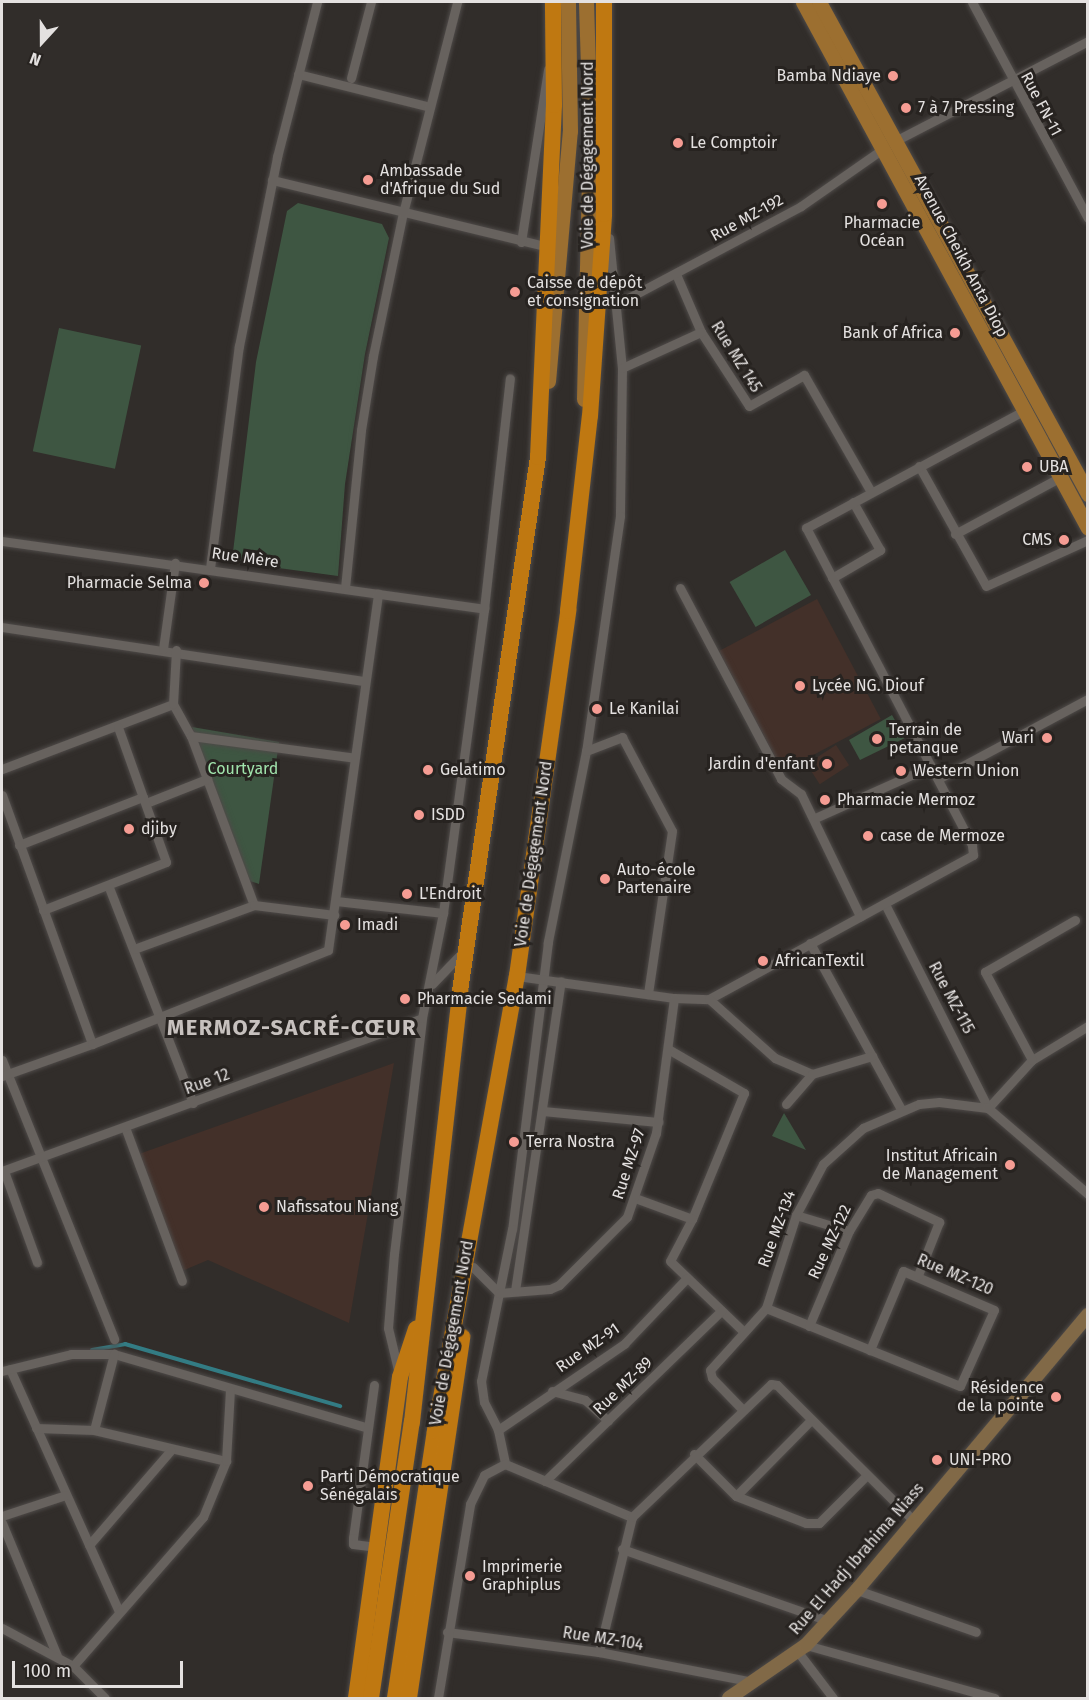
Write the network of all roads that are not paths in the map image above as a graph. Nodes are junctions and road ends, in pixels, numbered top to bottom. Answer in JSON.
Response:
{"nodes":[{"id":1,"x":316,"y":2,"type":"edge"},
{"id":2,"x":371,"y":2,"type":"edge"},
{"id":3,"x":457,"y":2,"type":"edge"},
{"id":4,"x":554,"y":2,"type":"edge"},
{"id":5,"x":568,"y":2,"type":"edge"},
{"id":6,"x":586,"y":2,"type":"edge"},
{"id":7,"x":604,"y":2,"type":"edge"},
{"id":8,"x":803,"y":2,"type":"edge"},
{"id":9,"x":819,"y":2,"type":"edge"},
{"id":10,"x":972,"y":2,"type":"edge"},
{"id":11,"x":555,"y":32,"type":"junction"},
{"id":12,"x":1088,"y":41,"type":"edge"},
{"id":13,"x":298,"y":74,"type":"junction"},
{"id":14,"x":351,"y":78,"type":"dead end"},
{"id":15,"x":1012,"y":81,"type":"junction"},
{"id":16,"x":430,"y":107,"type":"junction"},
{"id":17,"x":890,"y":145,"type":"junction"},
{"id":18,"x":272,"y":180,"type":"junction"},
{"id":19,"x":403,"y":213,"type":"junction"},
{"id":20,"x":604,"y":214,"type":"junction"},
{"id":21,"x":1088,"y":218,"type":"edge"},
{"id":22,"x":521,"y":242,"type":"junction"},
{"id":23,"x":548,"y":247,"type":"junction"},
{"id":24,"x":676,"y":274,"type":"junction"},
{"id":25,"x":617,"y":304,"type":"junction"},
{"id":26,"x":701,"y":332,"type":"junction"},
{"id":27,"x":622,"y":368,"type":"junction"},
{"id":28,"x":510,"y":378,"type":"dead end"},
{"id":29,"x":1023,"y":411,"type":"junction"},
{"id":30,"x":538,"y":457,"type":"junction"},
{"id":31,"x":582,"y":462,"type":"junction"},
{"id":32,"x":919,"y":466,"type":"junction"},
{"id":33,"x":1059,"y":478,"type":"junction"},
{"id":34,"x":871,"y":492,"type":"junction"},
{"id":35,"x":1088,"y":494,"type":"edge"},
{"id":36,"x":854,"y":502,"type":"junction"},
{"id":37,"x":1088,"y":528,"type":"edge"},
{"id":38,"x":955,"y":534,"type":"junction"},
{"id":39,"x":1088,"y":540,"type":"edge"},
{"id":40,"x":2,"y":541,"type":"edge"},
{"id":41,"x":175,"y":563,"type":"junction"},
{"id":42,"x":210,"y":568,"type":"junction"},
{"id":43,"x":832,"y":578,"type":"junction"},
{"id":44,"x":345,"y":588,"type":"junction"},
{"id":45,"x":680,"y":588,"type":"dead end"},
{"id":46,"x":378,"y":593,"type":"junction"},
{"id":47,"x":484,"y":609,"type":"junction"},
{"id":48,"x":2,"y":627,"type":"edge"},
{"id":49,"x":163,"y":649,"type":"junction"},
{"id":50,"x":176,"y":651,"type":"junction"},
{"id":51,"x":364,"y":681,"type":"junction"},
{"id":52,"x":1088,"y":699,"type":"edge"},
{"id":53,"x":173,"y":704,"type":"junction"},
{"id":54,"x":118,"y":727,"type":"junction"},
{"id":55,"x":190,"y":736,"type":"junction"},
{"id":56,"x":586,"y":751,"type":"junction"},
{"id":57,"x":355,"y":758,"type":"junction"},
{"id":58,"x":931,"y":766,"type":"junction"},
{"id":59,"x":2,"y":769,"type":"edge"},
{"id":60,"x":207,"y":779,"type":"junction"},
{"id":61,"x":938,"y":779,"type":"junction"},
{"id":62,"x":2,"y":795,"type":"edge"},
{"id":63,"x":144,"y":800,"type":"junction"},
{"id":64,"x":815,"y":818,"type":"junction"},
{"id":65,"x":19,"y":845,"type":"junction"},
{"id":66,"x":108,"y":885,"type":"junction"},
{"id":67,"x":336,"y":901,"type":"junction"},
{"id":68,"x":885,"y":904,"type":"junction"},
{"id":69,"x":254,"y":905,"type":"junction"},
{"id":70,"x":43,"y":910,"type":"junction"},
{"id":71,"x":443,"y":913,"type":"junction"},
{"id":72,"x":334,"y":915,"type":"junction"},
{"id":73,"x":860,"y":916,"type":"junction"},
{"id":74,"x":1075,"y":920,"type":"dead end"},
{"id":75,"x":810,"y":943,"type":"junction"},
{"id":76,"x":134,"y":949,"type":"junction"},
{"id":77,"x":466,"y":949,"type":"junction"},
{"id":78,"x":517,"y":976,"type":"junction"},
{"id":79,"x":544,"y":980,"type":"junction"},
{"id":80,"x":561,"y":981,"type":"junction"},
{"id":81,"x":432,"y":984,"type":"junction"},
{"id":82,"x":648,"y":994,"type":"junction"},
{"id":83,"x":674,"y":998,"type":"junction"},
{"id":84,"x":709,"y":999,"type":"junction"},
{"id":85,"x":161,"y":1017,"type":"junction"},
{"id":86,"x":422,"y":1018,"type":"junction"},
{"id":87,"x":1088,"y":1026,"type":"edge"},
{"id":88,"x":92,"y":1044,"type":"junction"},
{"id":89,"x":668,"y":1049,"type":"junction"},
{"id":90,"x":872,"y":1056,"type":"junction"},
{"id":91,"x":2,"y":1060,"type":"edge"},
{"id":92,"x":1032,"y":1060,"type":"junction"},
{"id":93,"x":812,"y":1074,"type":"junction"},
{"id":94,"x":4,"y":1075,"type":"edge"},
{"id":95,"x":193,"y":1103,"type":"junction"},
{"id":96,"x":786,"y":1104,"type":"dead end"},
{"id":97,"x":988,"y":1108,"type":"junction"},
{"id":98,"x":901,"y":1109,"type":"junction"},
{"id":99,"x":542,"y":1111,"type":"junction"},
{"id":100,"x":658,"y":1122,"type":"junction"},
{"id":101,"x":125,"y":1127,"type":"junction"},
{"id":102,"x":39,"y":1158,"type":"junction"},
{"id":103,"x":3,"y":1171,"type":"edge"},
{"id":104,"x":1088,"y":1194,"type":"edge"},
{"id":105,"x":635,"y":1198,"type":"junction"},
{"id":106,"x":796,"y":1215,"type":"junction"},
{"id":107,"x":472,"y":1217,"type":"junction"},
{"id":108,"x":692,"y":1219,"type":"junction"},
{"id":109,"x":849,"y":1231,"type":"junction"},
{"id":110,"x":37,"y":1262,"type":"dead end"},
{"id":111,"x":473,"y":1267,"type":"junction"},
{"id":112,"x":918,"y":1275,"type":"junction"},
{"id":113,"x":686,"y":1279,"type":"junction"},
{"id":114,"x":182,"y":1281,"type":"dead end"},
{"id":115,"x":515,"y":1292,"type":"junction"},
{"id":116,"x":499,"y":1293,"type":"junction"},
{"id":117,"x":766,"y":1308,"type":"junction"},
{"id":118,"x":721,"y":1311,"type":"junction"},
{"id":119,"x":423,"y":1312,"type":"junction"},
{"id":120,"x":1088,"y":1315,"type":"edge"},
{"id":121,"x":809,"y":1326,"type":"junction"},
{"id":122,"x":742,"y":1331,"type":"junction"},
{"id":123,"x":114,"y":1339,"type":"dead end"},
{"id":124,"x":870,"y":1350,"type":"junction"},
{"id":125,"x":114,"y":1354,"type":"junction"},
{"id":126,"x":6,"y":1370,"type":"edge"},
{"id":127,"x":400,"y":1377,"type":"junction"},
{"id":128,"x":374,"y":1385,"type":"dead end"},
{"id":129,"x":230,"y":1390,"type":"junction"},
{"id":130,"x":552,"y":1391,"type":"junction"},
{"id":131,"x":742,"y":1409,"type":"junction"},
{"id":132,"x":811,"y":1420,"type":"junction"},
{"id":133,"x":608,"y":1421,"type":"junction"},
{"id":134,"x":366,"y":1427,"type":"junction"},
{"id":135,"x":36,"y":1428,"type":"junction"},
{"id":136,"x":94,"y":1430,"type":"junction"},
{"id":137,"x":498,"y":1430,"type":"junction"},
{"id":138,"x":171,"y":1450,"type":"junction"},
{"id":139,"x":694,"y":1455,"type":"junction"},
{"id":140,"x":226,"y":1461,"type":"junction"},
{"id":141,"x":505,"y":1464,"type":"junction"},
{"id":142,"x":867,"y":1476,"type":"junction"},
{"id":143,"x":545,"y":1481,"type":"junction"},
{"id":144,"x":66,"y":1495,"type":"junction"},
{"id":145,"x":736,"y":1496,"type":"junction"},
{"id":146,"x":2,"y":1516,"type":"edge"},
{"id":147,"x":632,"y":1517,"type":"junction"},
{"id":148,"x":913,"y":1520,"type":"junction"},
{"id":149,"x":2,"y":1523,"type":"edge"},
{"id":150,"x":89,"y":1545,"type":"junction"},
{"id":151,"x":377,"y":1547,"type":"junction"},
{"id":152,"x":622,"y":1549,"type":"junction"},
{"id":153,"x":856,"y":1590,"type":"junction"},
{"id":154,"x":119,"y":1612,"type":"junction"},
{"id":155,"x":826,"y":1620,"type":"junction"},
{"id":156,"x":2,"y":1628,"type":"edge"},
{"id":157,"x":447,"y":1632,"type":"junction"},
{"id":158,"x":976,"y":1632,"type":"dead end"},
{"id":159,"x":802,"y":1648,"type":"junction"},
{"id":160,"x":599,"y":1652,"type":"junction"},
{"id":161,"x":57,"y":1656,"type":"junction"},
{"id":162,"x":73,"y":1666,"type":"junction"},
{"id":163,"x":754,"y":1682,"type":"junction"},
{"id":164,"x":104,"y":1698,"type":"edge"},
{"id":165,"x":356,"y":1698,"type":"edge"},
{"id":166,"x":370,"y":1698,"type":"edge"},
{"id":167,"x":395,"y":1698,"type":"edge"},
{"id":168,"x":409,"y":1698,"type":"edge"},
{"id":169,"x":438,"y":1698,"type":"edge"},
{"id":170,"x":729,"y":1698,"type":"edge"},
{"id":171,"x":833,"y":1698,"type":"edge"},
{"id":172,"x":995,"y":1698,"type":"edge"}],
"edges":[{"from":1,"to":13,"type":"street"},
{"from":2,"to":14,"type":"street"},
{"from":3,"to":16,"type":"street"},
{"from":4,"to":11,"type":"highway"},
{"from":5,"to":30,"type":"main road","name":"Voie de Dégagement Nord"},
{"from":6,"to":31,"type":"main road","name":"Voie de Dégagement Nord"},
{"from":7,"to":20,"type":"highway"},
{"from":8,"to":17,"type":"main road","name":"Avenue Cheikh Anta Diop"},
{"from":9,"to":17,"type":"main road","name":"Avenue Cheikh Anta Diop"},
{"from":10,"to":15,"type":"street","name":"Rue FN-11"},
{"from":11,"to":22,"type":"street"},
{"from":11,"to":23,"type":"highway"},
{"from":12,"to":15,"type":"street","name":"Rue MZ-192"},
{"from":13,"to":16,"type":"street"},
{"from":13,"to":18,"type":"street"},
{"from":15,"to":17,"type":"street","name":"Rue MZ-192"},
{"from":15,"to":21,"type":"street","name":"Rue FN-11"},
{"from":16,"to":19,"type":"street"},
{"from":17,"to":24,"type":"street","name":"Rue MZ-192"},
{"from":17,"to":29,"type":"main road","name":"Avenue Cheikh Anta Diop"},
{"from":17,"to":35,"type":"main road","name":"Avenue Cheikh Anta Diop"},
{"from":18,"to":19,"type":"street"},
{"from":18,"to":42,"type":"street"},
{"from":19,"to":22,"type":"street"},
{"from":19,"to":44,"type":"street"},
{"from":20,"to":25,"type":"street"},
{"from":20,"to":31,"type":"highway"},
{"from":22,"to":23,"type":"street"},
{"from":23,"to":30,"type":"highway"},
{"from":24,"to":25,"type":"street","name":"Rue MZ-192"},
{"from":24,"to":26,"type":"street","name":"Rue MZ 145"},
{"from":25,"to":27,"type":"street"},
{"from":26,"to":27,"type":"street"},
{"from":26,"to":34,"type":"street","name":"Rue MZ 145"},
{"from":27,"to":56,"type":"street"},
{"from":28,"to":47,"type":"street"},
{"from":29,"to":32,"type":"street"},
{"from":29,"to":33,"type":"main road","name":"Avenue Cheikh Anta Diop"},
{"from":30,"to":77,"type":"highway","name":"Voie de Dégagement Nord"},
{"from":31,"to":78,"type":"highway","name":"Voie de Dégagement Nord"},
{"from":32,"to":34,"type":"street"},
{"from":32,"to":38,"type":"street"},
{"from":33,"to":37,"type":"main road","name":"Avenue Cheikh Anta Diop"},
{"from":33,"to":38,"type":"street"},
{"from":34,"to":36,"type":"street"},
{"from":36,"to":43,"type":"street"},
{"from":36,"to":43,"type":"street"},
{"from":38,"to":39,"type":"street"},
{"from":40,"to":41,"type":"street","name":"Rue Mère"},
{"from":41,"to":42,"type":"street","name":"Rue Mère"},
{"from":41,"to":49,"type":"street"},
{"from":42,"to":44,"type":"street","name":"Rue Mère"},
{"from":43,"to":58,"type":"street"},
{"from":44,"to":46,"type":"street","name":"Rue Mère"},
{"from":45,"to":64,"type":"street"},
{"from":46,"to":47,"type":"street","name":"Rue Mère"},
{"from":46,"to":51,"type":"street"},
{"from":47,"to":71,"type":"street"},
{"from":48,"to":49,"type":"street"},
{"from":49,"to":50,"type":"street"},
{"from":50,"to":51,"type":"street"},
{"from":50,"to":53,"type":"street"},
{"from":51,"to":57,"type":"street"},
{"from":52,"to":61,"type":"street"},
{"from":53,"to":54,"type":"street"},
{"from":53,"to":55,"type":"street"},
{"from":54,"to":59,"type":"street"},
{"from":54,"to":63,"type":"street"},
{"from":55,"to":57,"type":"street"},
{"from":55,"to":60,"type":"street"},
{"from":56,"to":79,"type":"street"},
{"from":56,"to":82,"type":"street"},
{"from":57,"to":67,"type":"street"},
{"from":58,"to":61,"type":"street"},
{"from":58,"to":64,"type":"street"},
{"from":60,"to":63,"type":"street"},
{"from":60,"to":69,"type":"street"},
{"from":61,"to":68,"type":"street"},
{"from":62,"to":65,"type":"street"},
{"from":63,"to":65,"type":"street"},
{"from":63,"to":66,"type":"street"},
{"from":64,"to":73,"type":"street"},
{"from":65,"to":70,"type":"street"},
{"from":66,"to":70,"type":"street"},
{"from":66,"to":76,"type":"street"},
{"from":67,"to":71,"type":"street"},
{"from":67,"to":72,"type":"street"},
{"from":68,"to":73,"type":"street"},
{"from":68,"to":97,"type":"street","name":"Rue MZ-115"},
{"from":69,"to":72,"type":"street"},
{"from":69,"to":76,"type":"street"},
{"from":70,"to":88,"type":"street"},
{"from":71,"to":81,"type":"street"},
{"from":72,"to":85,"type":"street"},
{"from":73,"to":75,"type":"street"},
{"from":74,"to":92,"type":"street"},
{"from":75,"to":84,"type":"street"},
{"from":75,"to":90,"type":"street"},
{"from":76,"to":85,"type":"street"},
{"from":77,"to":81,"type":"street"},
{"from":77,"to":119,"type":"highway","name":"Voie de Dégagement Nord"},
{"from":78,"to":79,"type":"street"},
{"from":78,"to":107,"type":"highway","name":"Voie de Dégagement Nord"},
{"from":79,"to":80,"type":"street"},
{"from":79,"to":116,"type":"street"},
{"from":80,"to":82,"type":"street"},
{"from":80,"to":99,"type":"street"},
{"from":81,"to":86,"type":"street"},
{"from":82,"to":83,"type":"street"},
{"from":83,"to":84,"type":"street"},
{"from":83,"to":89,"type":"street","name":"Rue MZ-97"},
{"from":84,"to":93,"type":"street"},
{"from":85,"to":88,"type":"street"},
{"from":85,"to":95,"type":"street"},
{"from":86,"to":95,"type":"street","name":"Rue 12"},
{"from":86,"to":127,"type":"street"},
{"from":87,"to":92,"type":"street"},
{"from":88,"to":94,"type":"street"},
{"from":89,"to":100,"type":"street","name":"Rue MZ-97"},
{"from":89,"to":108,"type":"street"},
{"from":90,"to":93,"type":"street"},
{"from":90,"to":98,"type":"street"},
{"from":91,"to":94,"type":"street"},
{"from":92,"to":97,"type":"street"},
{"from":93,"to":96,"type":"street"},
{"from":94,"to":102,"type":"street"},
{"from":95,"to":101,"type":"street","name":"Rue 12"},
{"from":97,"to":98,"type":"street","name":"Rue MZ-134"},
{"from":97,"to":104,"type":"street"},
{"from":98,"to":106,"type":"street","name":"Rue MZ-134"},
{"from":99,"to":100,"type":"street"},
{"from":99,"to":115,"type":"street"},
{"from":100,"to":105,"type":"street","name":"Rue MZ-97"},
{"from":101,"to":102,"type":"street","name":"Rue 12"},
{"from":101,"to":114,"type":"street"},
{"from":102,"to":103,"type":"street","name":"Rue 12"},
{"from":102,"to":123,"type":"street"},
{"from":103,"to":110,"type":"street"},
{"from":105,"to":108,"type":"street"},
{"from":105,"to":115,"type":"street","name":"Rue MZ-97"},
{"from":106,"to":109,"type":"street"},
{"from":106,"to":117,"type":"street","name":"Rue MZ-134"},
{"from":107,"to":111,"type":"highway"},
{"from":107,"to":167,"type":"highway","name":"Voie de Dégagement Nord"},
{"from":108,"to":113,"type":"street"},
{"from":109,"to":112,"type":"street","name":"Rue MZ-122"},
{"from":109,"to":121,"type":"street","name":"Rue MZ-122"},
{"from":111,"to":116,"type":"street"},
{"from":111,"to":168,"type":"highway"},
{"from":112,"to":124,"type":"street","name":"Rue MZ-120"},
{"from":112,"to":124,"type":"street","name":"Rue MZ-120"},
{"from":113,"to":118,"type":"street"},
{"from":113,"to":130,"type":"street","name":"Rue MZ-91"},
{"from":115,"to":116,"type":"street","name":"Rue MZ-97"},
{"from":116,"to":137,"type":"street"},
{"from":117,"to":121,"type":"street"},
{"from":117,"to":122,"type":"street","name":"Rue MZ-134"},
{"from":118,"to":122,"type":"street"},
{"from":118,"to":133,"type":"street","name":"Rue MZ-89"},
{"from":119,"to":127,"type":"highway"},
{"from":119,"to":166,"type":"highway","name":"Voie de Dégagement Nord"},
{"from":120,"to":148,"type":"street","name":"Rue El Hadj Ibrahima Niass"},
{"from":121,"to":124,"type":"street"},
{"from":122,"to":131,"type":"street","name":"Rue MZ-134"},
{"from":125,"to":126,"type":"street"},
{"from":125,"to":129,"type":"street"},
{"from":125,"to":136,"type":"street"},
{"from":126,"to":135,"type":"street"},
{"from":127,"to":151,"type":"highway"},
{"from":128,"to":134,"type":"street"},
{"from":129,"to":134,"type":"street"},
{"from":129,"to":140,"type":"street"},
{"from":130,"to":133,"type":"street"},
{"from":130,"to":137,"type":"street","name":"Rue MZ-91"},
{"from":131,"to":132,"type":"street"},
{"from":131,"to":139,"type":"street"},
{"from":132,"to":142,"type":"street"},
{"from":132,"to":145,"type":"street"},
{"from":133,"to":143,"type":"street","name":"Rue MZ-89"},
{"from":134,"to":151,"type":"street"},
{"from":135,"to":136,"type":"street"},
{"from":135,"to":144,"type":"street"},
{"from":136,"to":138,"type":"street"},
{"from":137,"to":141,"type":"street"},
{"from":138,"to":140,"type":"street"},
{"from":138,"to":150,"type":"street"},
{"from":139,"to":145,"type":"street"},
{"from":139,"to":147,"type":"street"},
{"from":140,"to":154,"type":"street"},
{"from":141,"to":143,"type":"street"},
{"from":141,"to":157,"type":"street"},
{"from":142,"to":145,"type":"street"},
{"from":142,"to":148,"type":"street"},
{"from":143,"to":147,"type":"street"},
{"from":144,"to":146,"type":"street"},
{"from":144,"to":150,"type":"street"},
{"from":147,"to":152,"type":"street"},
{"from":148,"to":153,"type":"street","name":"Rue El Hadj Ibrahima Niass"},
{"from":149,"to":161,"type":"street"},
{"from":150,"to":154,"type":"street"},
{"from":151,"to":165,"type":"highway"},
{"from":152,"to":155,"type":"street"},
{"from":152,"to":160,"type":"street"},
{"from":153,"to":155,"type":"street","name":"Rue El Hadj Ibrahima Niass"},
{"from":153,"to":158,"type":"street"},
{"from":154,"to":162,"type":"street"},
{"from":155,"to":159,"type":"street","name":"Rue El Hadj Ibrahima Niass"},
{"from":156,"to":161,"type":"street"},
{"from":157,"to":160,"type":"street","name":"Rue MZ-104"},
{"from":157,"to":169,"type":"street"},
{"from":159,"to":163,"type":"street","name":"Rue El Hadj Ibrahima Niass"},
{"from":159,"to":171,"type":"street"},
{"from":159,"to":172,"type":"street"},
{"from":160,"to":163,"type":"street","name":"Rue MZ-104"},
{"from":161,"to":162,"type":"street"},
{"from":162,"to":164,"type":"street"},
{"from":163,"to":170,"type":"street","name":"Rue El Hadj Ibrahima Niass"}]}
